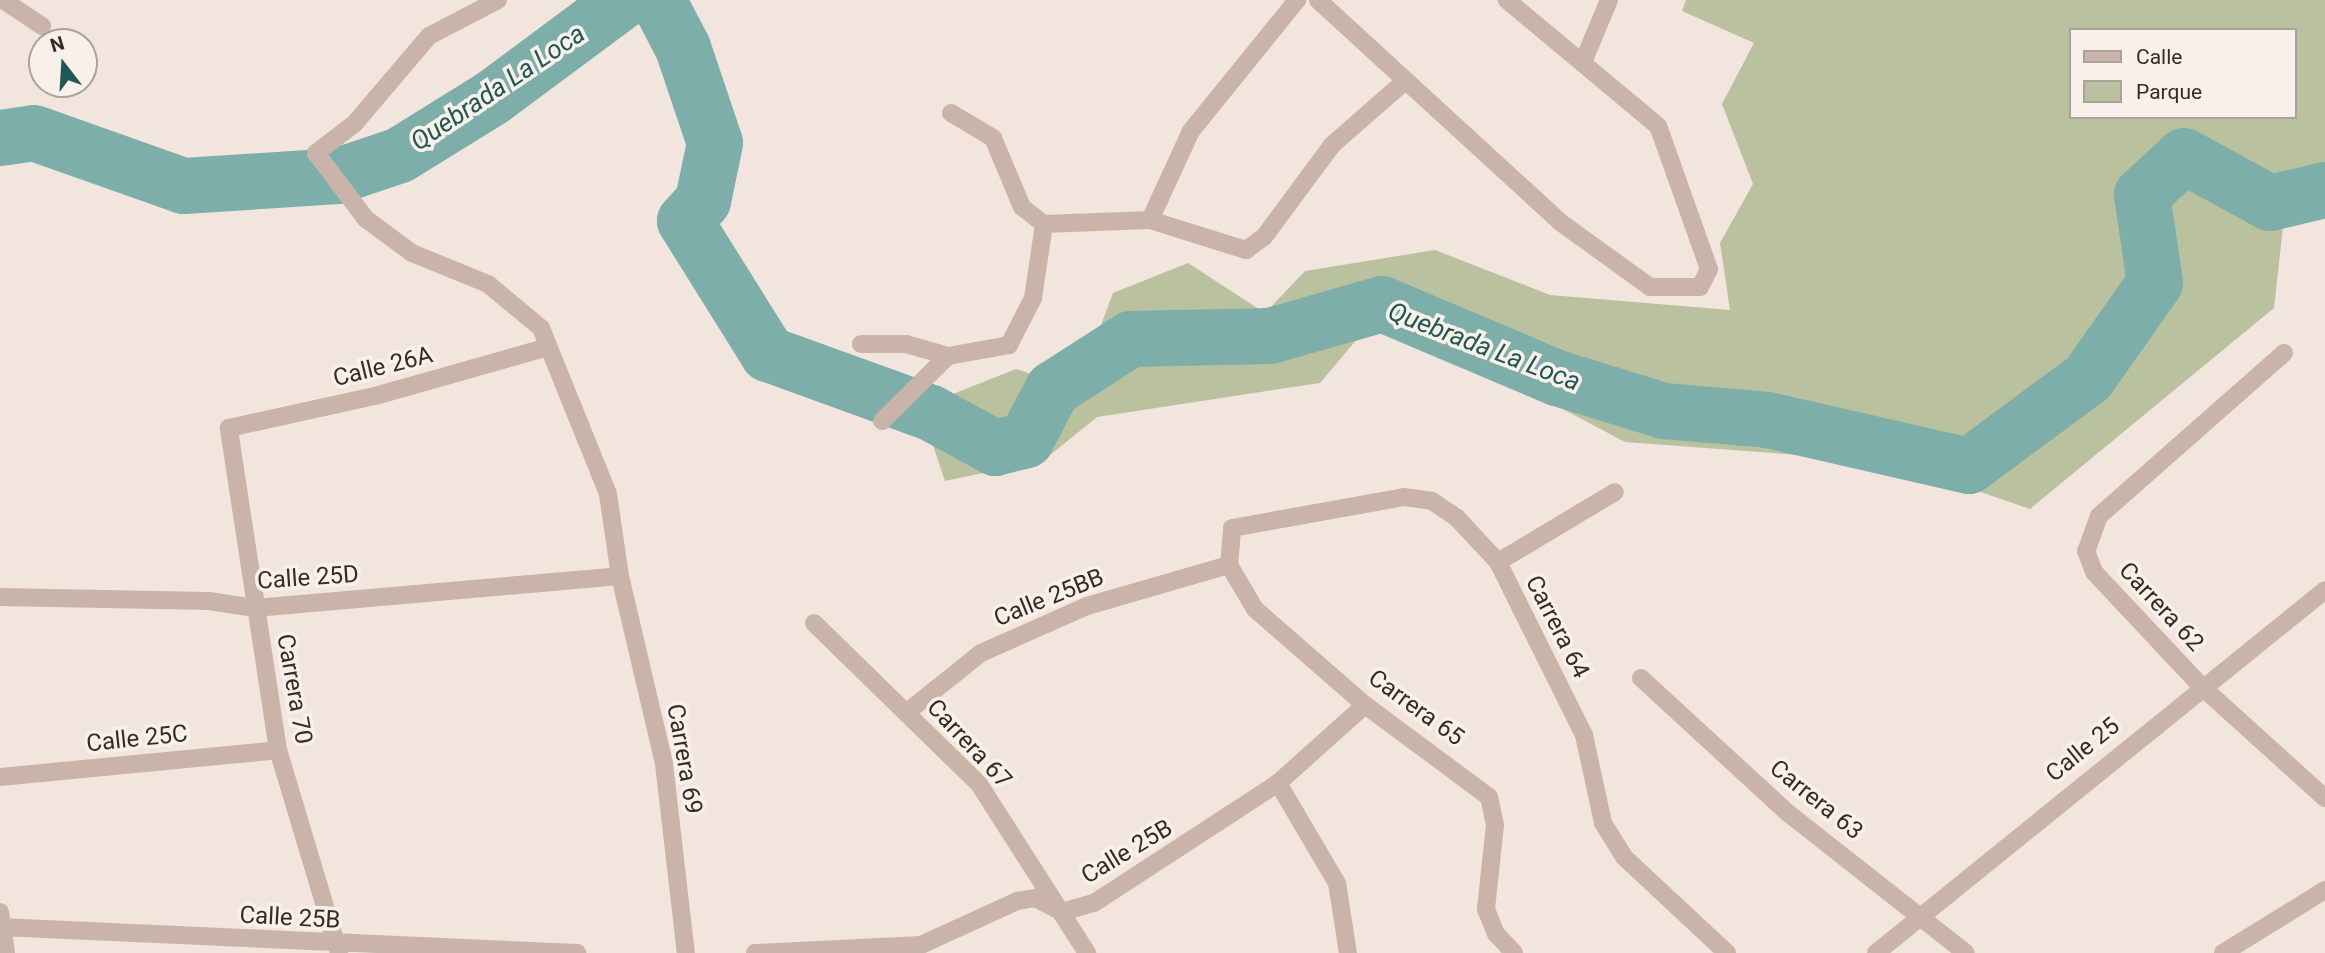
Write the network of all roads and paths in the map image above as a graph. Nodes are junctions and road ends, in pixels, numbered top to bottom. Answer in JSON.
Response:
{"nodes":[{"id":1,"x":3,"y":0,"type":"edge"},
{"id":2,"x":498,"y":0,"type":"edge"},
{"id":3,"x":1297,"y":0,"type":"edge"},
{"id":4,"x":1318,"y":0,"type":"edge"},
{"id":5,"x":1507,"y":0,"type":"edge"},
{"id":6,"x":1609,"y":0,"type":"edge"},
{"id":7,"x":42,"y":26,"type":"dead end"},
{"id":8,"x":1583,"y":61,"type":"junction"},
{"id":9,"x":1404,"y":82,"type":"junction"},
{"id":10,"x":951,"y":113,"type":"dead end"},
{"id":11,"x":1150,"y":220,"type":"junction"},
{"id":12,"x":1044,"y":224,"type":"junction"},
{"id":13,"x":861,"y":344,"type":"dead end"},
{"id":14,"x":548,"y":347,"type":"junction"},
{"id":15,"x":2284,"y":353,"type":"dead end"},
{"id":16,"x":948,"y":356,"type":"junction"},
{"id":17,"x":888,"y":415,"type":"dead end"},
{"id":18,"x":229,"y":428,"type":"joint"},
{"id":19,"x":1615,"y":492,"type":"dead end"},
{"id":20,"x":1498,"y":562,"type":"junction"},
{"id":21,"x":1229,"y":565,"type":"junction"},
{"id":22,"x":620,"y":576,"type":"junction"},
{"id":23,"x":2325,"y":590,"type":"edge"},
{"id":24,"x":0,"y":597,"type":"edge"},
{"id":25,"x":255,"y":608,"type":"junction"},
{"id":26,"x":814,"y":623,"type":"dead end"},
{"id":27,"x":1641,"y":678,"type":"dead end"},
{"id":28,"x":2201,"y":686,"type":"junction"},
{"id":29,"x":1365,"y":705,"type":"junction"},
{"id":30,"x":906,"y":713,"type":"junction"},
{"id":31,"x":278,"y":750,"type":"junction"},
{"id":32,"x":0,"y":777,"type":"edge"},
{"id":33,"x":1278,"y":783,"type":"junction"},
{"id":34,"x":2325,"y":798,"type":"edge"},
{"id":35,"x":2325,"y":890,"type":"edge"},
{"id":36,"x":1062,"y":912,"type":"junction"},
{"id":37,"x":1921,"y":912,"type":"junction"},
{"id":38,"x":1,"y":922,"type":"edge"},
{"id":39,"x":338,"y":949,"type":"edge"},
{"id":40,"x":6,"y":953,"type":"edge"},
{"id":41,"x":577,"y":953,"type":"edge"},
{"id":42,"x":686,"y":953,"type":"edge"},
{"id":43,"x":755,"y":953,"type":"edge"},
{"id":44,"x":1087,"y":953,"type":"edge"},
{"id":45,"x":1348,"y":953,"type":"edge"},
{"id":46,"x":1514,"y":953,"type":"edge"},
{"id":47,"x":1727,"y":953,"type":"edge"},
{"id":48,"x":1876,"y":953,"type":"edge"},
{"id":49,"x":1966,"y":953,"type":"edge"},
{"id":50,"x":2223,"y":953,"type":"edge"}],
"edges":[{"from":1,"to":7,"type":"street"},
{"from":2,"to":14,"type":"street","name":"Carrera 69"},
{"from":3,"to":11,"type":"street"},
{"from":4,"to":9,"type":"street"},
{"from":5,"to":8,"type":"street"},
{"from":6,"to":8,"type":"street"},
{"from":8,"to":9,"type":"street"},
{"from":9,"to":11,"type":"street"},
{"from":10,"to":12,"type":"street"},
{"from":11,"to":12,"type":"street"},
{"from":12,"to":16,"type":"street"},
{"from":13,"to":16,"type":"street"},
{"from":14,"to":18,"type":"street","name":"Calle 26A"},
{"from":14,"to":22,"type":"street","name":"Carrera 69"},
{"from":15,"to":28,"type":"street","name":"Carrera 62"},
{"from":16,"to":17,"type":"street"},
{"from":18,"to":25,"type":"street","name":"Carrera 70"},
{"from":19,"to":20,"type":"street"},
{"from":20,"to":21,"type":"street","name":"Carrera 64"},
{"from":20,"to":47,"type":"street","name":"Carrera 64"},
{"from":21,"to":29,"type":"street","name":"Carrera 65"},
{"from":21,"to":30,"type":"street","name":"Calle 25BB"},
{"from":22,"to":25,"type":"street","name":"Calle 25D"},
{"from":22,"to":42,"type":"street","name":"Carrera 69"},
{"from":23,"to":28,"type":"street","name":"Calle 25"},
{"from":24,"to":25,"type":"street","name":"Calle 25D"},
{"from":25,"to":31,"type":"street","name":"Carrera 70"},
{"from":26,"to":30,"type":"street","name":"Carrera 67"},
{"from":27,"to":37,"type":"street","name":"Carrera 63"},
{"from":28,"to":34,"type":"street","name":"Carrera 62"},
{"from":28,"to":37,"type":"street","name":"Calle 25"},
{"from":29,"to":33,"type":"street","name":"Calle 25B"},
{"from":29,"to":46,"type":"street","name":"Carrera 65"},
{"from":30,"to":36,"type":"street","name":"Carrera 67"},
{"from":31,"to":32,"type":"street","name":"Calle 25C"},
{"from":31,"to":39,"type":"street","name":"Carrera 70"},
{"from":33,"to":36,"type":"street","name":"Calle 25B"},
{"from":33,"to":45,"type":"street"},
{"from":35,"to":50,"type":"street"},
{"from":36,"to":43,"type":"street","name":"Calle 25B"},
{"from":36,"to":44,"type":"street","name":"Carrera 67"},
{"from":37,"to":48,"type":"street","name":"Calle 25"},
{"from":37,"to":49,"type":"street","name":"Carrera 63"},
{"from":38,"to":39,"type":"street","name":"Calle 25B"},
{"from":38,"to":40,"type":"street"},
{"from":39,"to":41,"type":"street","name":"Calle 25B"}]}
